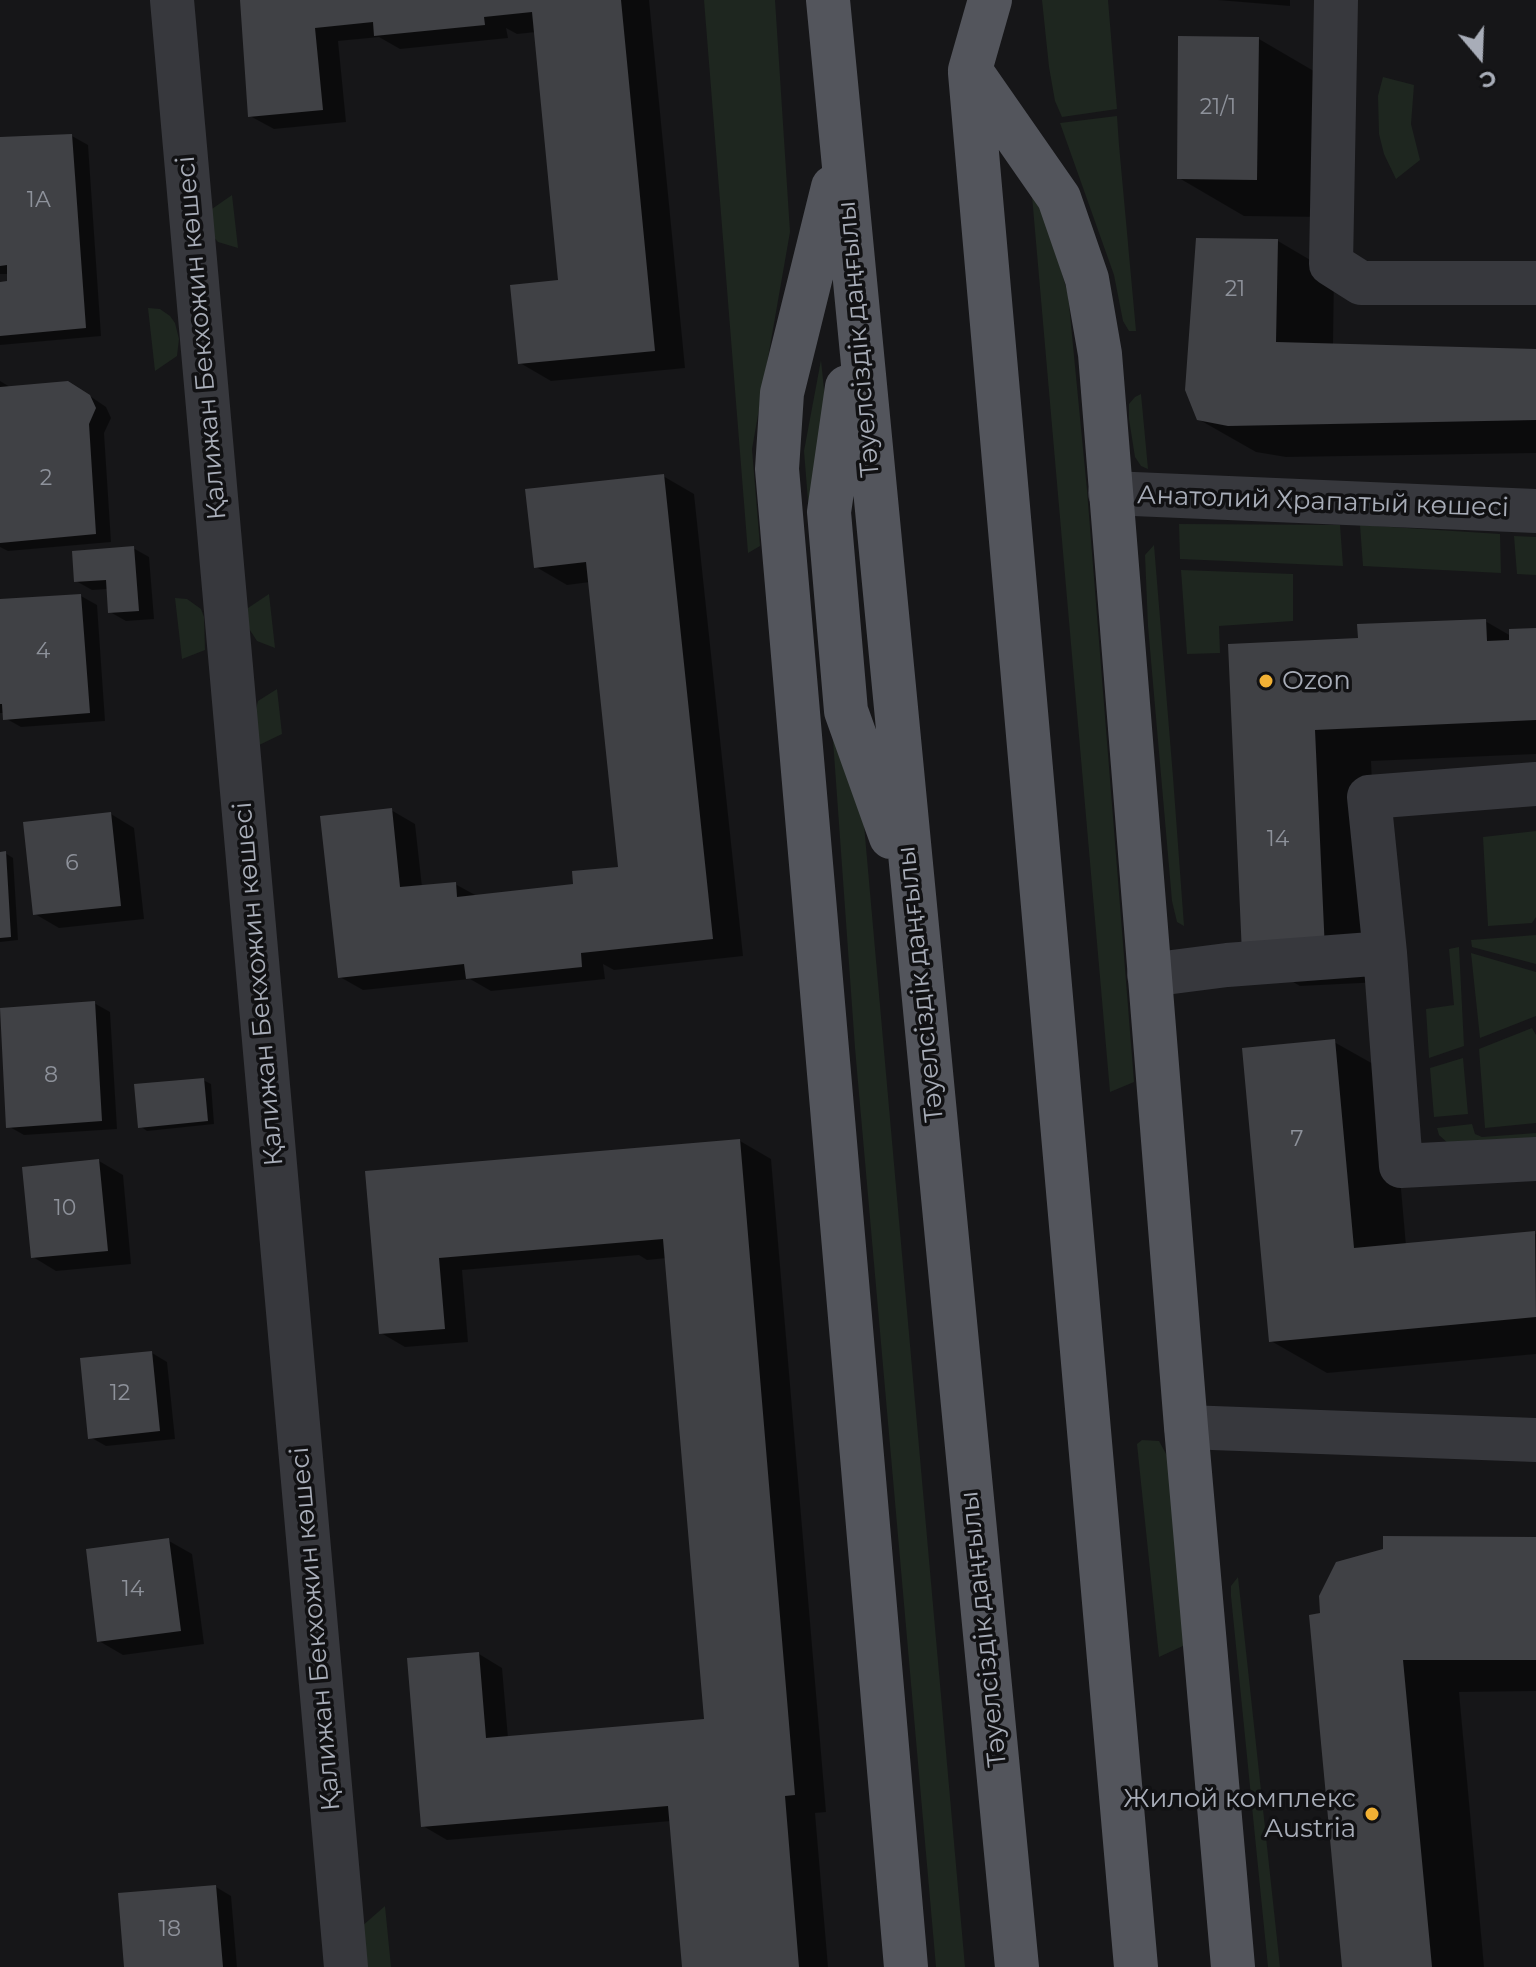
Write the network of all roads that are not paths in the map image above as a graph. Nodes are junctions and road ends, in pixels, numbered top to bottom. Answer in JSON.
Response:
{"nodes":[{"id":1,"x":172,"y":0,"type":"edge"},
{"id":2,"x":964,"y":0,"type":"edge"},
{"id":3,"x":990,"y":0,"type":"edge"},
{"id":4,"x":1336,"y":0,"type":"edge"},
{"id":5,"x":827,"y":11,"type":"edge"},
{"id":6,"x":970,"y":70,"type":"junction"},
{"id":7,"x":841,"y":153,"type":"junction"},
{"id":8,"x":1536,"y":283,"type":"edge"},
{"id":9,"x":1110,"y":493,"type":"junction"},
{"id":10,"x":1536,"y":511,"type":"edge"},
{"id":11,"x":1536,"y":784,"type":"edge"},
{"id":12,"x":1385,"y":953,"type":"junction"},
{"id":13,"x":1149,"y":975,"type":"junction"},
{"id":14,"x":1536,"y":1159,"type":"edge"},
{"id":15,"x":1186,"y":1427,"type":"junction"},
{"id":16,"x":1536,"y":1440,"type":"edge"},
{"id":17,"x":346,"y":1967,"type":"edge"},
{"id":18,"x":906,"y":1967,"type":"edge"},
{"id":19,"x":1017,"y":1967,"type":"edge"},
{"id":20,"x":1136,"y":1967,"type":"edge"},
{"id":21,"x":1233,"y":1967,"type":"edge"}],
"edges":[{"from":1,"to":17,"type":"street","name":"Қалижан Бекхожин көшесі"},
{"from":2,"to":6,"type":"main road"},
{"from":3,"to":6,"type":"main road"},
{"from":4,"to":8,"type":"street"},
{"from":5,"to":7,"type":"main road","name":"Тәуелсіздік даңғылы"},
{"from":6,"to":9,"type":"main road"},
{"from":6,"to":20,"type":"main road"},
{"from":7,"to":18,"type":"main road"},
{"from":7,"to":19,"type":"main road","name":"Тәуелсіздік даңғылы"},
{"from":9,"to":10,"type":"street","name":"Анатолий Храпатый көшесі"},
{"from":9,"to":13,"type":"main road"},
{"from":11,"to":12,"type":"street"},
{"from":12,"to":13,"type":"street"},
{"from":12,"to":14,"type":"street"},
{"from":13,"to":15,"type":"main road"},
{"from":15,"to":16,"type":"street"},
{"from":15,"to":21,"type":"main road"}]}
